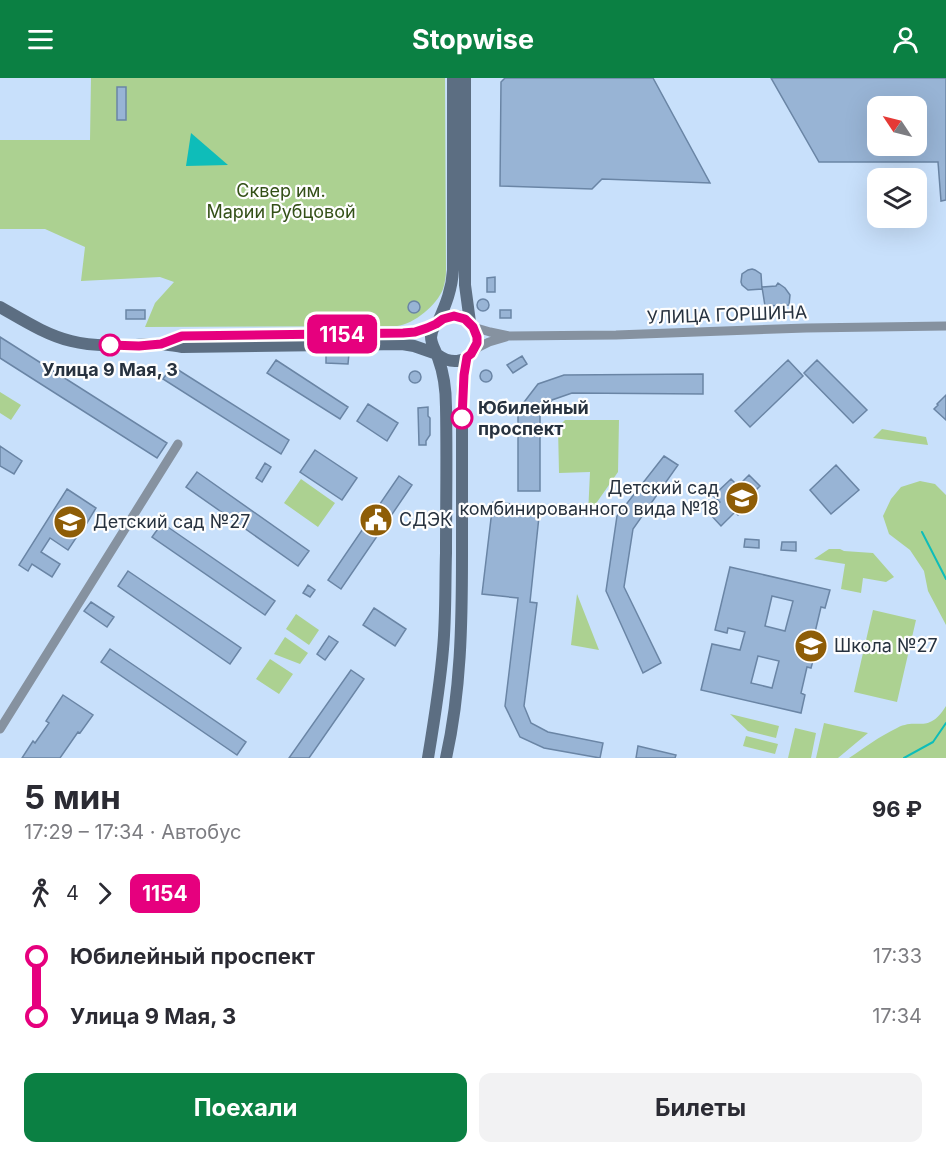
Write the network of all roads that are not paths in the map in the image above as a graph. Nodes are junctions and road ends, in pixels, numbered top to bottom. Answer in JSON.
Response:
{"nodes":[{"id":1,"x":453,"y":78,"type":"edge"},
{"id":2,"x":465,"y":78,"type":"edge"},
{"id":3,"x":0,"y":307,"type":"edge"},
{"id":4,"x":437,"y":323,"type":"junction"},
{"id":5,"x":472,"y":324,"type":"junction"},
{"id":6,"x":946,"y":326,"type":"edge"},
{"id":7,"x":509,"y":336,"type":"junction"},
{"id":8,"x":161,"y":344,"type":"junction"},
{"id":9,"x":471,"y":353,"type":"junction"},
{"id":10,"x":437,"y":355,"type":"junction"},
{"id":11,"x":178,"y":444,"type":"dead end"},
{"id":12,"x":0,"y":729,"type":"edge"},
{"id":13,"x":428,"y":758,"type":"edge"},
{"id":14,"x":446,"y":758,"type":"edge"}],
"edges":[{"from":1,"to":4,"type":"main road"},
{"from":2,"to":5,"type":"main road"},
{"from":3,"to":8,"type":"main road"},
{"from":4,"to":5,"type":"main road"},
{"from":4,"to":8,"type":"main road"},
{"from":4,"to":10,"type":"main road"},
{"from":5,"to":7,"type":"street","name":"УЛИЦА ГОРШИНА"},
{"from":5,"to":9,"type":"main road"},
{"from":6,"to":7,"type":"street","name":"УЛИЦА ГОРШИНА"},
{"from":7,"to":9,"type":"street","name":"УЛИЦА ГОРШИНА"},
{"from":8,"to":10,"type":"main road"},
{"from":9,"to":10,"type":"main road"},
{"from":9,"to":14,"type":"main road"},
{"from":10,"to":13,"type":"main road"},
{"from":11,"to":12,"type":"street"}]}
